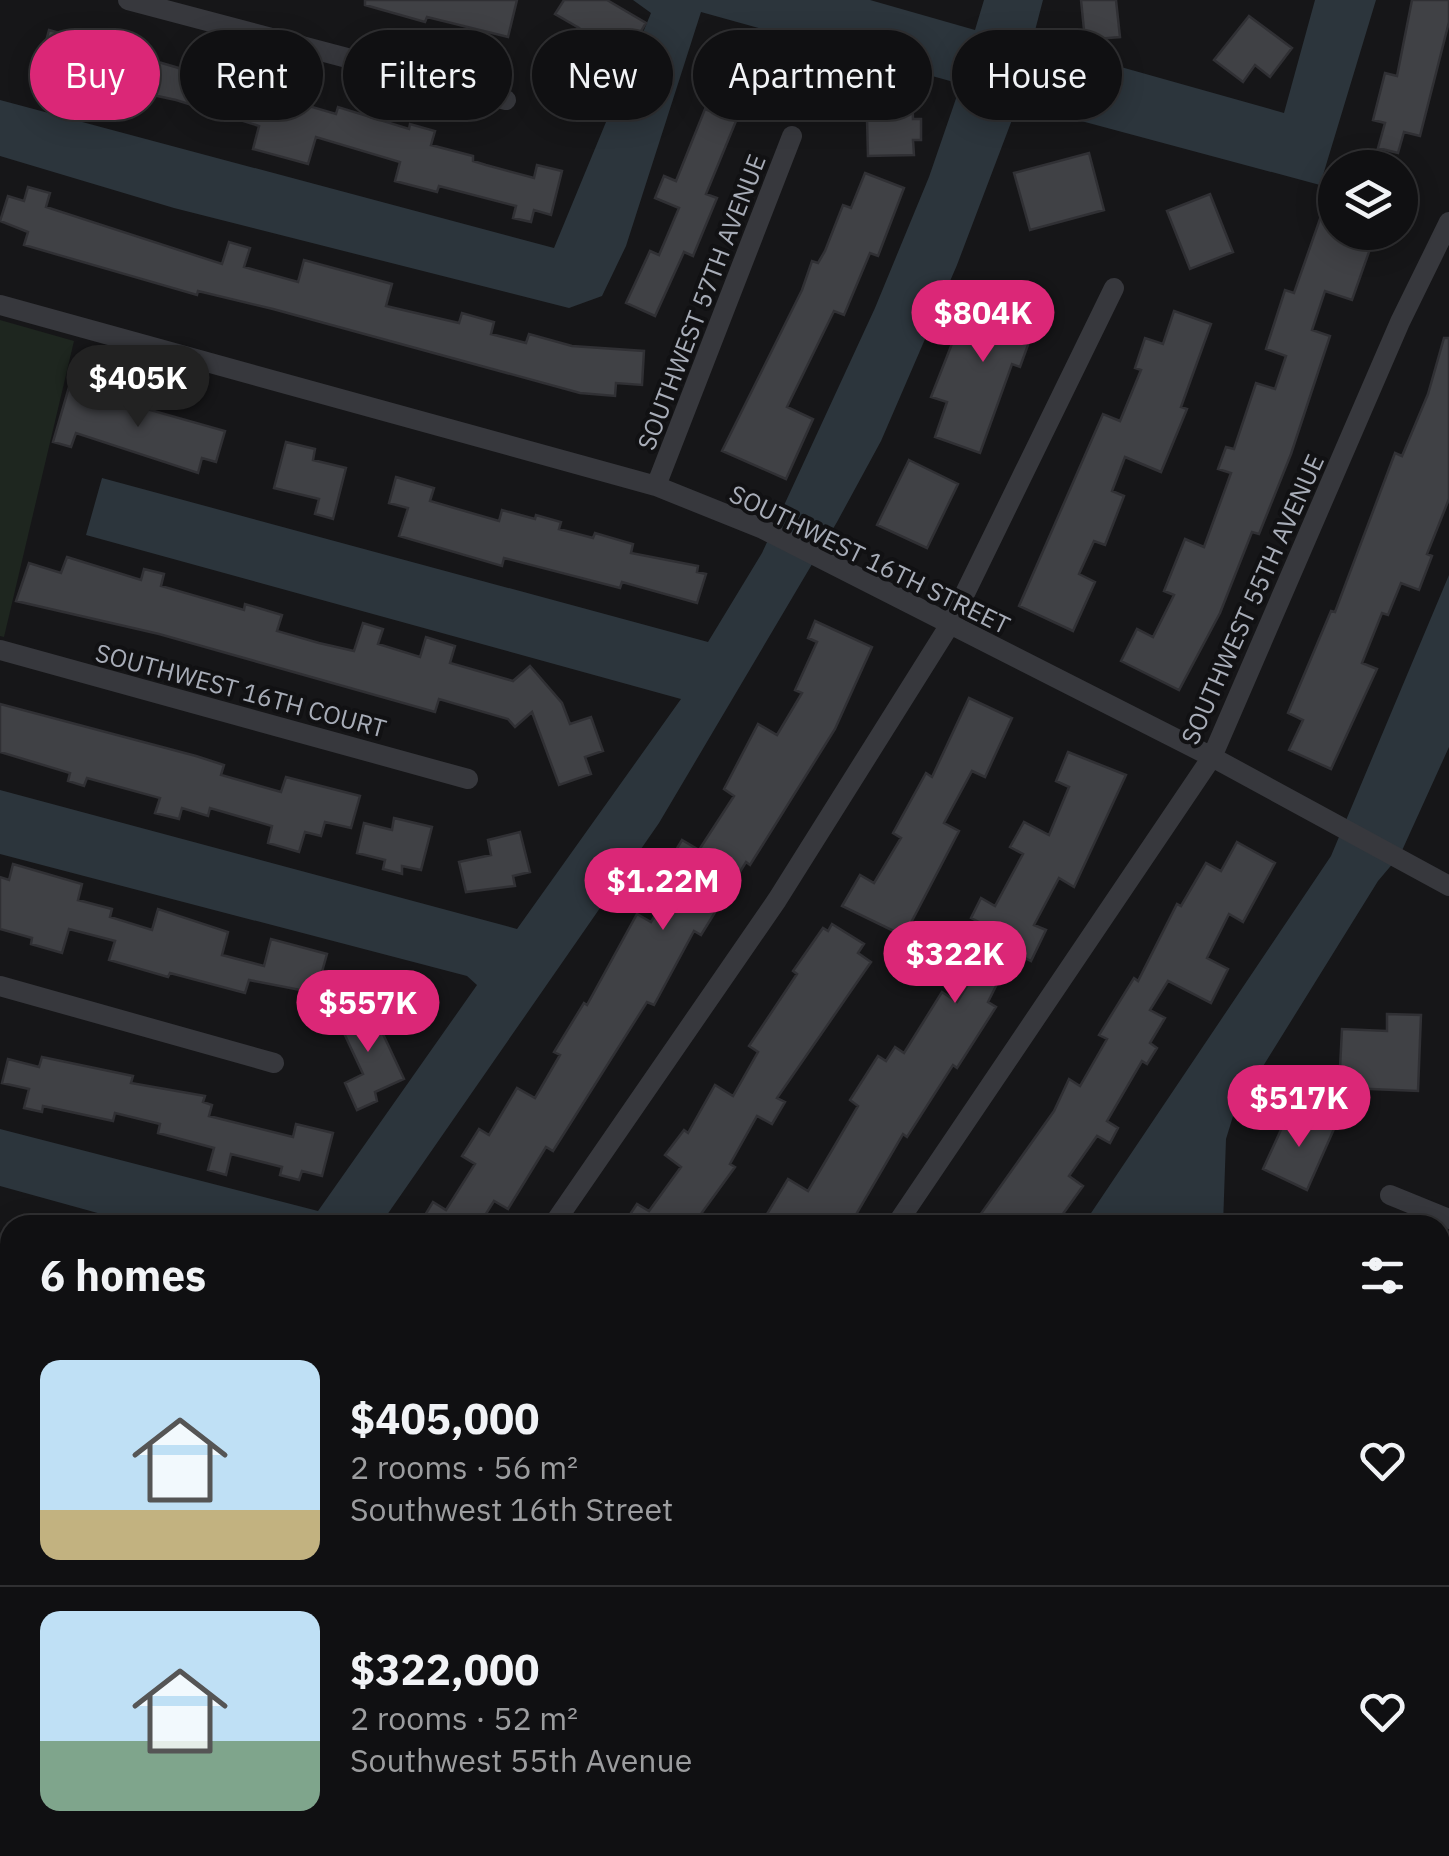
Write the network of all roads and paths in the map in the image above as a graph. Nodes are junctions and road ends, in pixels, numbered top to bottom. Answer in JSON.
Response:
{"nodes":[{"id":1,"x":128,"y":0,"type":"edge"},
{"id":2,"x":343,"y":57,"type":"edge"},
{"id":3,"x":792,"y":136,"type":"dead end"},
{"id":4,"x":1449,"y":222,"type":"edge"},
{"id":5,"x":1114,"y":288,"type":"dead end"},
{"id":6,"x":0,"y":306,"type":"edge"},
{"id":7,"x":656,"y":486,"type":"junction"},
{"id":8,"x":949,"y":626,"type":"junction"},
{"id":9,"x":0,"y":650,"type":"edge"},
{"id":10,"x":1212,"y":757,"type":"junction"},
{"id":11,"x":468,"y":779,"type":"dead end"},
{"id":12,"x":1449,"y":886,"type":"edge"},
{"id":13,"x":0,"y":986,"type":"edge"},
{"id":14,"x":274,"y":1063,"type":"dead end"},
{"id":15,"x":1390,"y":1195,"type":"dead end"},
{"id":16,"x":561,"y":1215,"type":"edge"},
{"id":17,"x":903,"y":1215,"type":"edge"},
{"id":18,"x":1439,"y":1215,"type":"edge"}],
"edges":[{"from":1,"to":2,"type":"street"},
{"from":3,"to":7,"type":"street","name":"SOUTHWEST 57TH AVENUE"},
{"from":4,"to":10,"type":"street","name":"SOUTHWEST 55TH AVENUE"},
{"from":5,"to":8,"type":"street"},
{"from":6,"to":7,"type":"street","name":"SOUTHWEST 16TH STREET"},
{"from":7,"to":8,"type":"street","name":"SOUTHWEST 16TH STREET"},
{"from":8,"to":10,"type":"street","name":"SOUTHWEST 16TH STREET"},
{"from":8,"to":16,"type":"street"},
{"from":9,"to":11,"type":"street","name":"SOUTHWEST 16TH COURT"},
{"from":10,"to":12,"type":"street","name":"SOUTHWEST 16TH STREET"},
{"from":10,"to":17,"type":"street","name":"SOUTHWEST 55TH AVENUE"},
{"from":13,"to":14,"type":"street"},
{"from":15,"to":18,"type":"street"}]}
